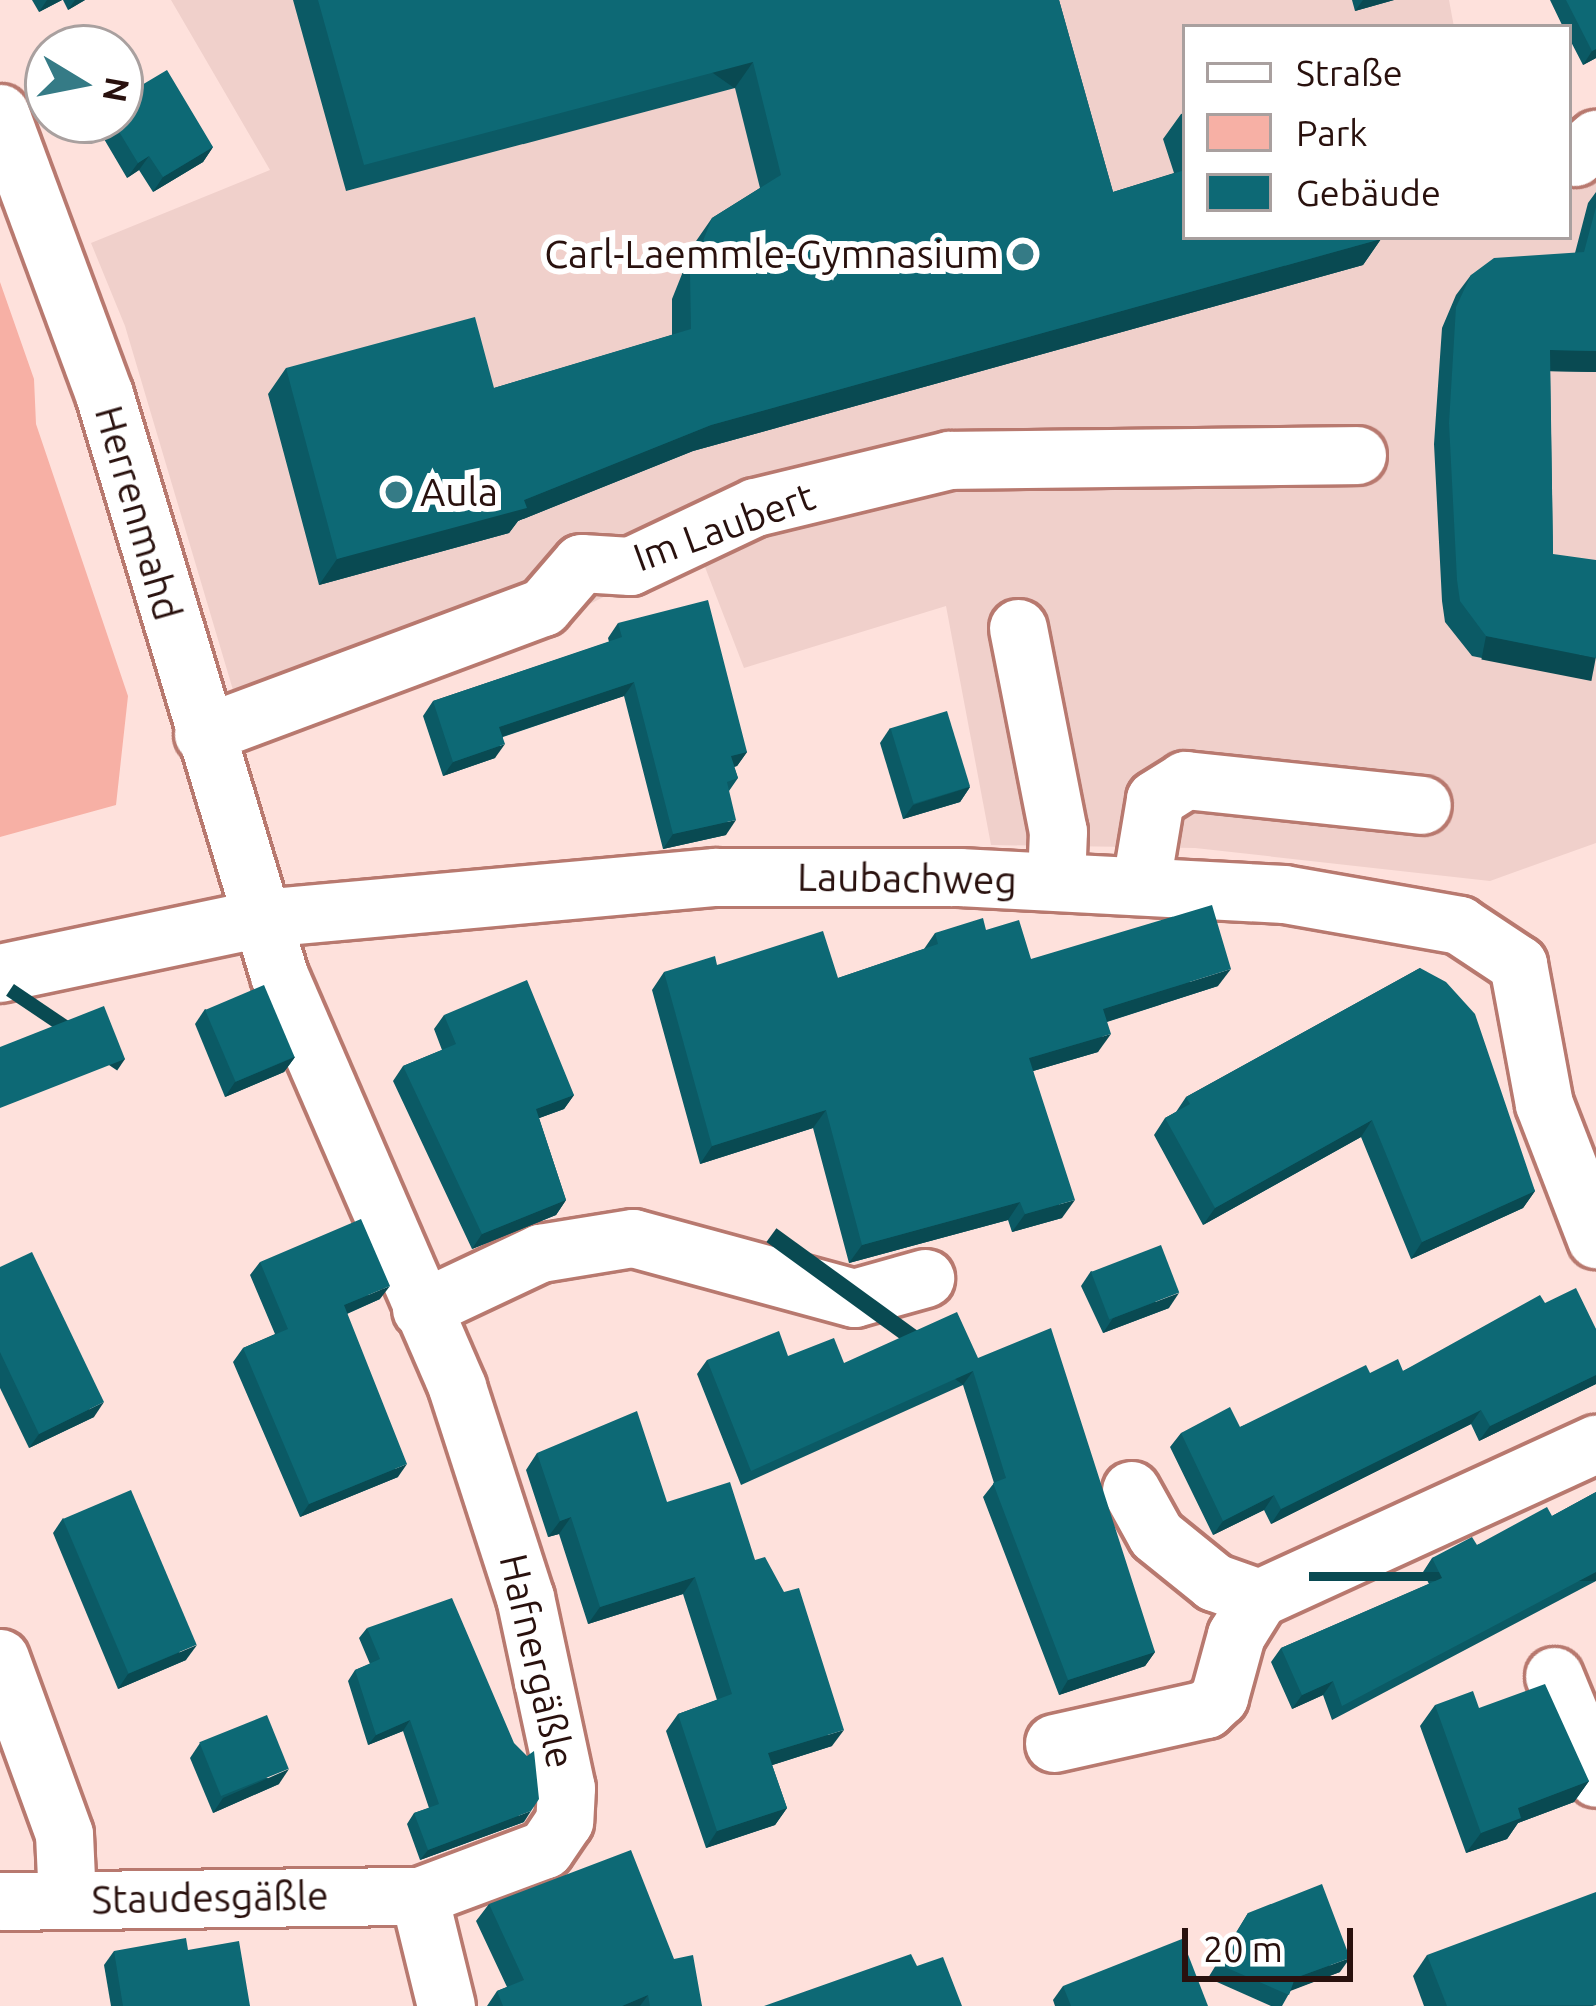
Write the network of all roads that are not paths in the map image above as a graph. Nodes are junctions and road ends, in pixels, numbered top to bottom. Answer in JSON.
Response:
{"nodes":[{"id":1,"x":0,"y":113,"type":"edge"},
{"id":2,"x":1357,"y":455,"type":"dead end"},
{"id":3,"x":1018,"y":628,"type":"dead end"},
{"id":4,"x":203,"y":734,"type":"junction"},
{"id":5,"x":1422,"y":805,"type":"dead end"},
{"id":6,"x":1056,"y":880,"type":"junction"},
{"id":7,"x":1141,"y":883,"type":"junction"},
{"id":8,"x":262,"y":918,"type":"junction"},
{"id":9,"x":0,"y":973,"type":"edge"},
{"id":10,"x":1596,"y":1239,"type":"edge"},
{"id":11,"x":925,"y":1278,"type":"dead end"},
{"id":12,"x":421,"y":1309,"type":"junction"},
{"id":13,"x":1596,"y":1444,"type":"edge"},
{"id":14,"x":1131,"y":1490,"type":"dead end"},
{"id":15,"x":1259,"y":1598,"type":"junction"},
{"id":16,"x":0,"y":1658,"type":"edge"},
{"id":17,"x":1554,"y":1676,"type":"dead end"},
{"id":18,"x":1054,"y":1743,"type":"dead end"},
{"id":19,"x":1596,"y":1778,"type":"edge"},
{"id":20,"x":419,"y":1896,"type":"junction"},
{"id":21,"x":67,"y":1899,"type":"junction"},
{"id":22,"x":0,"y":1901,"type":"edge"},
{"id":23,"x":446,"y":2006,"type":"edge"}],
"edges":[{"from":1,"to":4,"type":"street","name":"Herrenmahd"},
{"from":2,"to":4,"type":"street","name":"Im Laubert"},
{"from":3,"to":6,"type":"street"},
{"from":4,"to":8,"type":"street","name":"Herrenmahd"},
{"from":5,"to":7,"type":"street"},
{"from":6,"to":7,"type":"street","name":"Laubachweg"},
{"from":6,"to":8,"type":"street","name":"Laubachweg"},
{"from":7,"to":10,"type":"street","name":"Laubachweg"},
{"from":8,"to":9,"type":"street","name":"Laubachweg"},
{"from":8,"to":12,"type":"street","name":"Hafnergäßle"},
{"from":11,"to":12,"type":"street"},
{"from":12,"to":20,"type":"street","name":"Hafnergäßle"},
{"from":13,"to":15,"type":"street"},
{"from":14,"to":15,"type":"street"},
{"from":15,"to":18,"type":"street"},
{"from":16,"to":21,"type":"street"},
{"from":17,"to":19,"type":"street"},
{"from":20,"to":21,"type":"street","name":"Staudesgäßle"},
{"from":20,"to":23,"type":"street"},
{"from":21,"to":22,"type":"street","name":"Staudesgäßle"}]}
